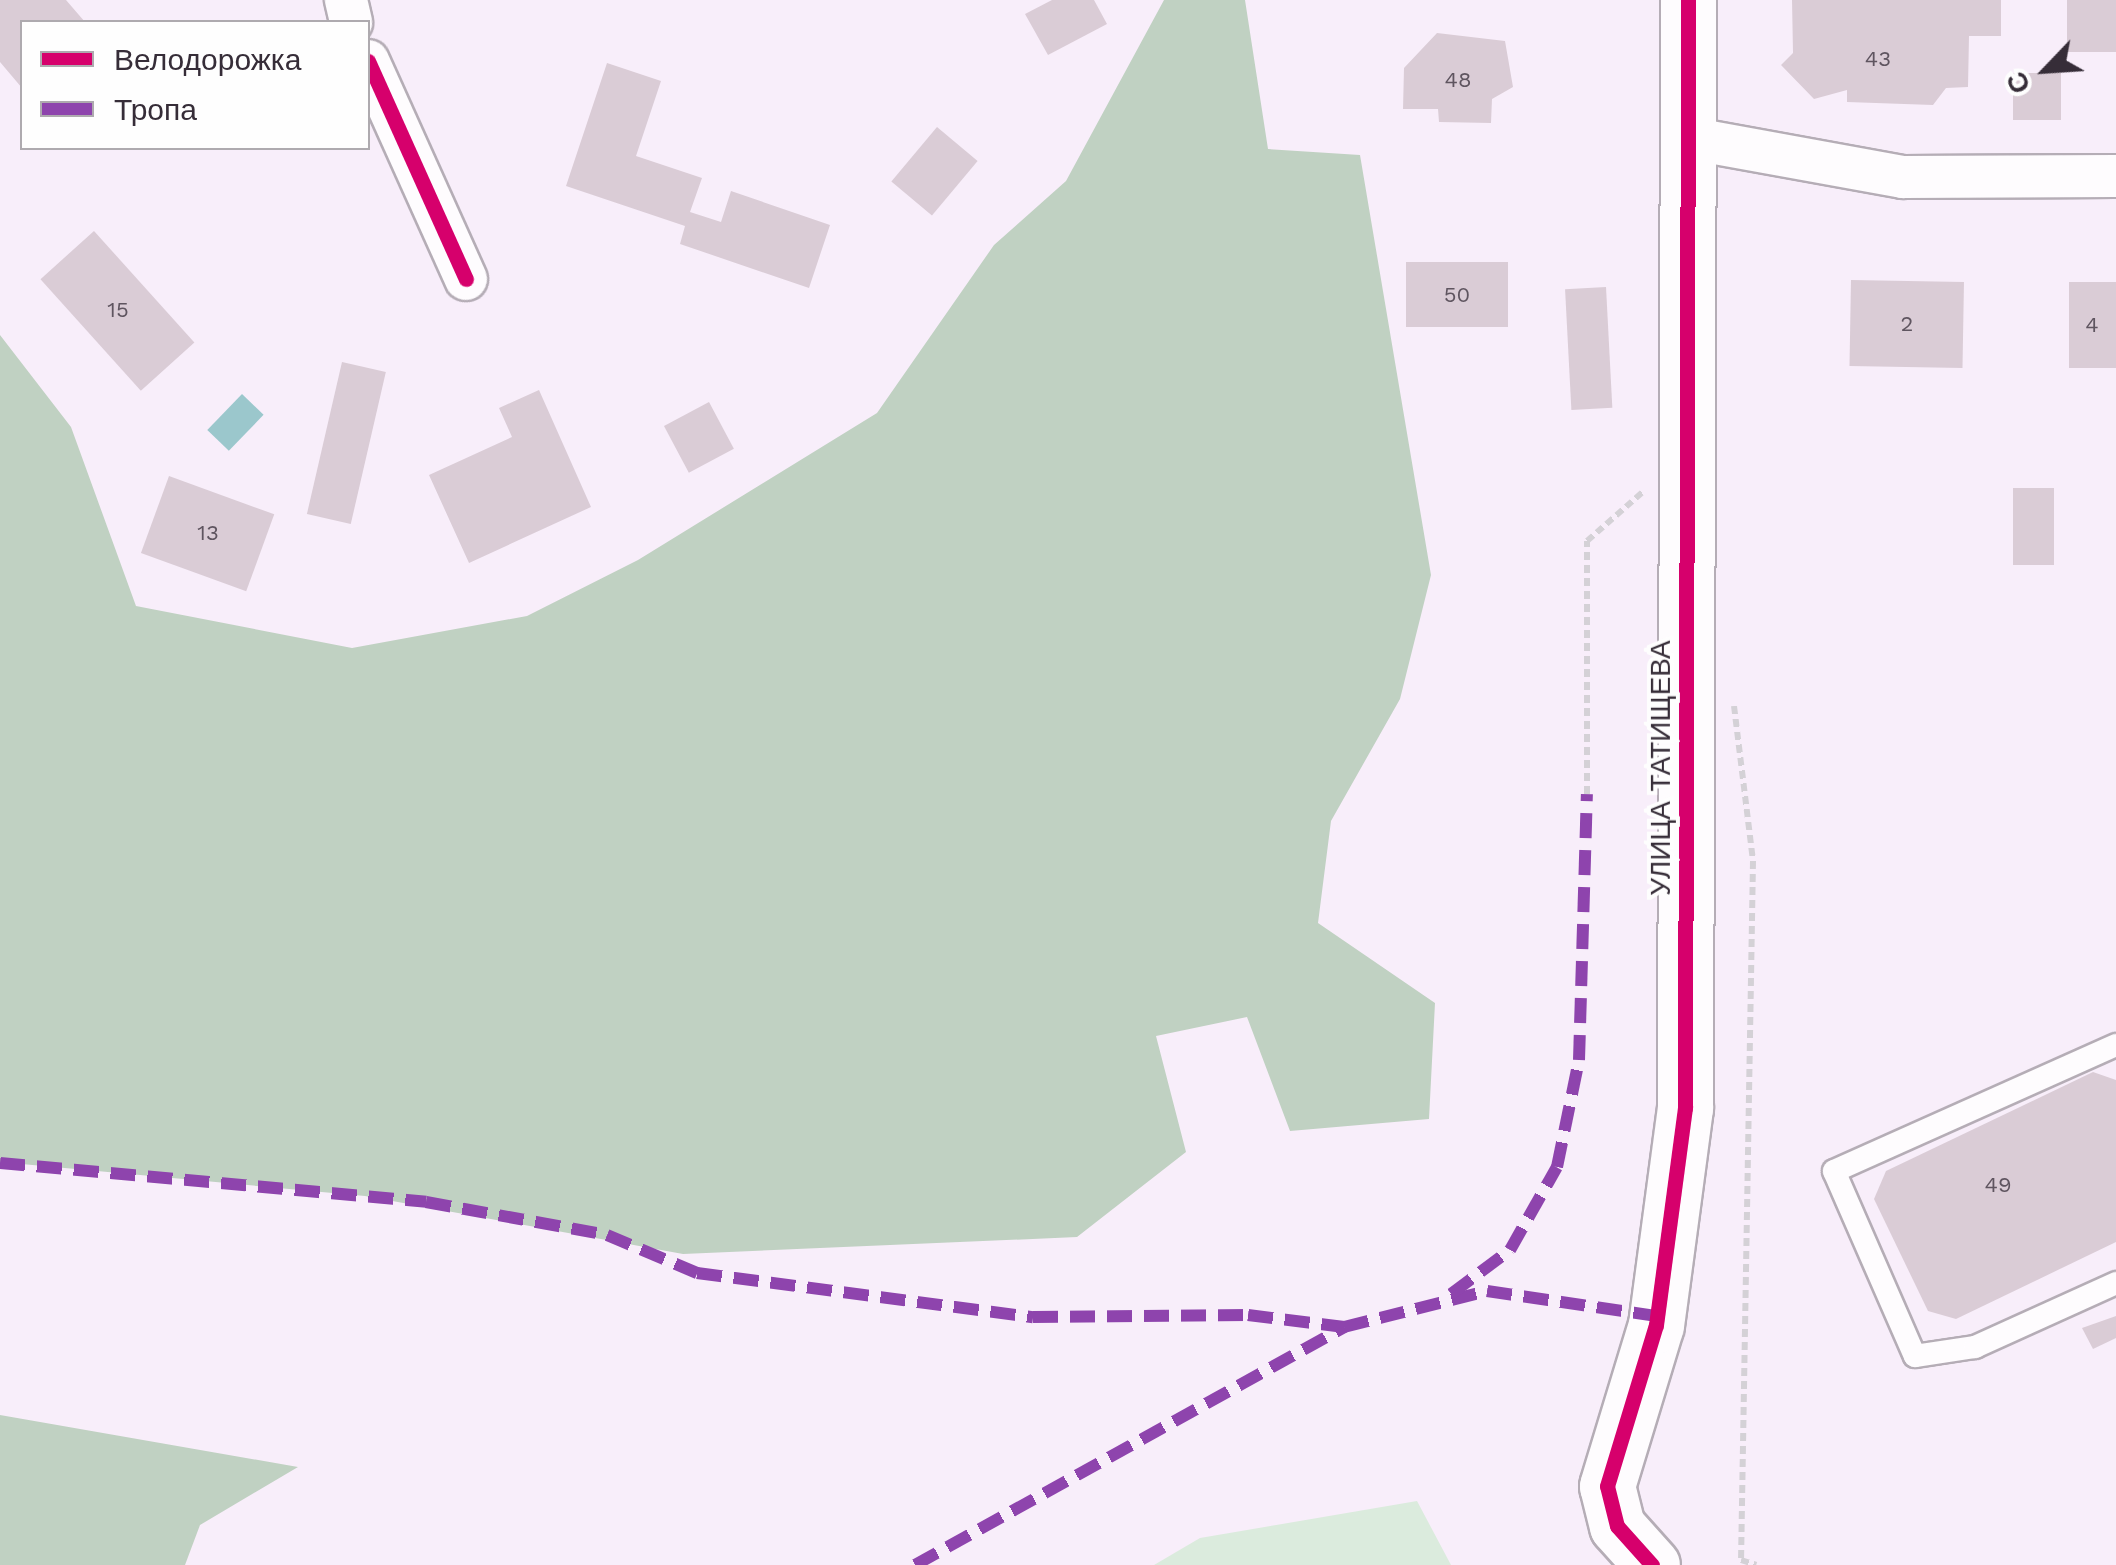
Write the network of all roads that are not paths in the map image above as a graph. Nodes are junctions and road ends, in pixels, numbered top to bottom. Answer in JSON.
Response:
{"nodes":[{"id":1,"x":1688,"y":0,"type":"edge"},
{"id":2,"x":370,"y":65,"type":"edge"},
{"id":3,"x":1688,"y":138,"type":"junction"},
{"id":4,"x":2116,"y":176,"type":"edge"},
{"id":5,"x":466,"y":279,"type":"dead end"},
{"id":6,"x":2116,"y":1045,"type":"edge"},
{"id":7,"x":2116,"y":1282,"type":"edge"},
{"id":8,"x":1625,"y":1552,"type":"edge"}],
"edges":[{"from":1,"to":3,"type":"street","name":"УЛИЦА ТАТИЩЕВА"},
{"from":2,"to":5,"type":"street"},
{"from":3,"to":4,"type":"street"},
{"from":3,"to":8,"type":"street","name":"УЛИЦА ТАТИЩЕВА"},
{"from":6,"to":7,"type":"lane"}]}
